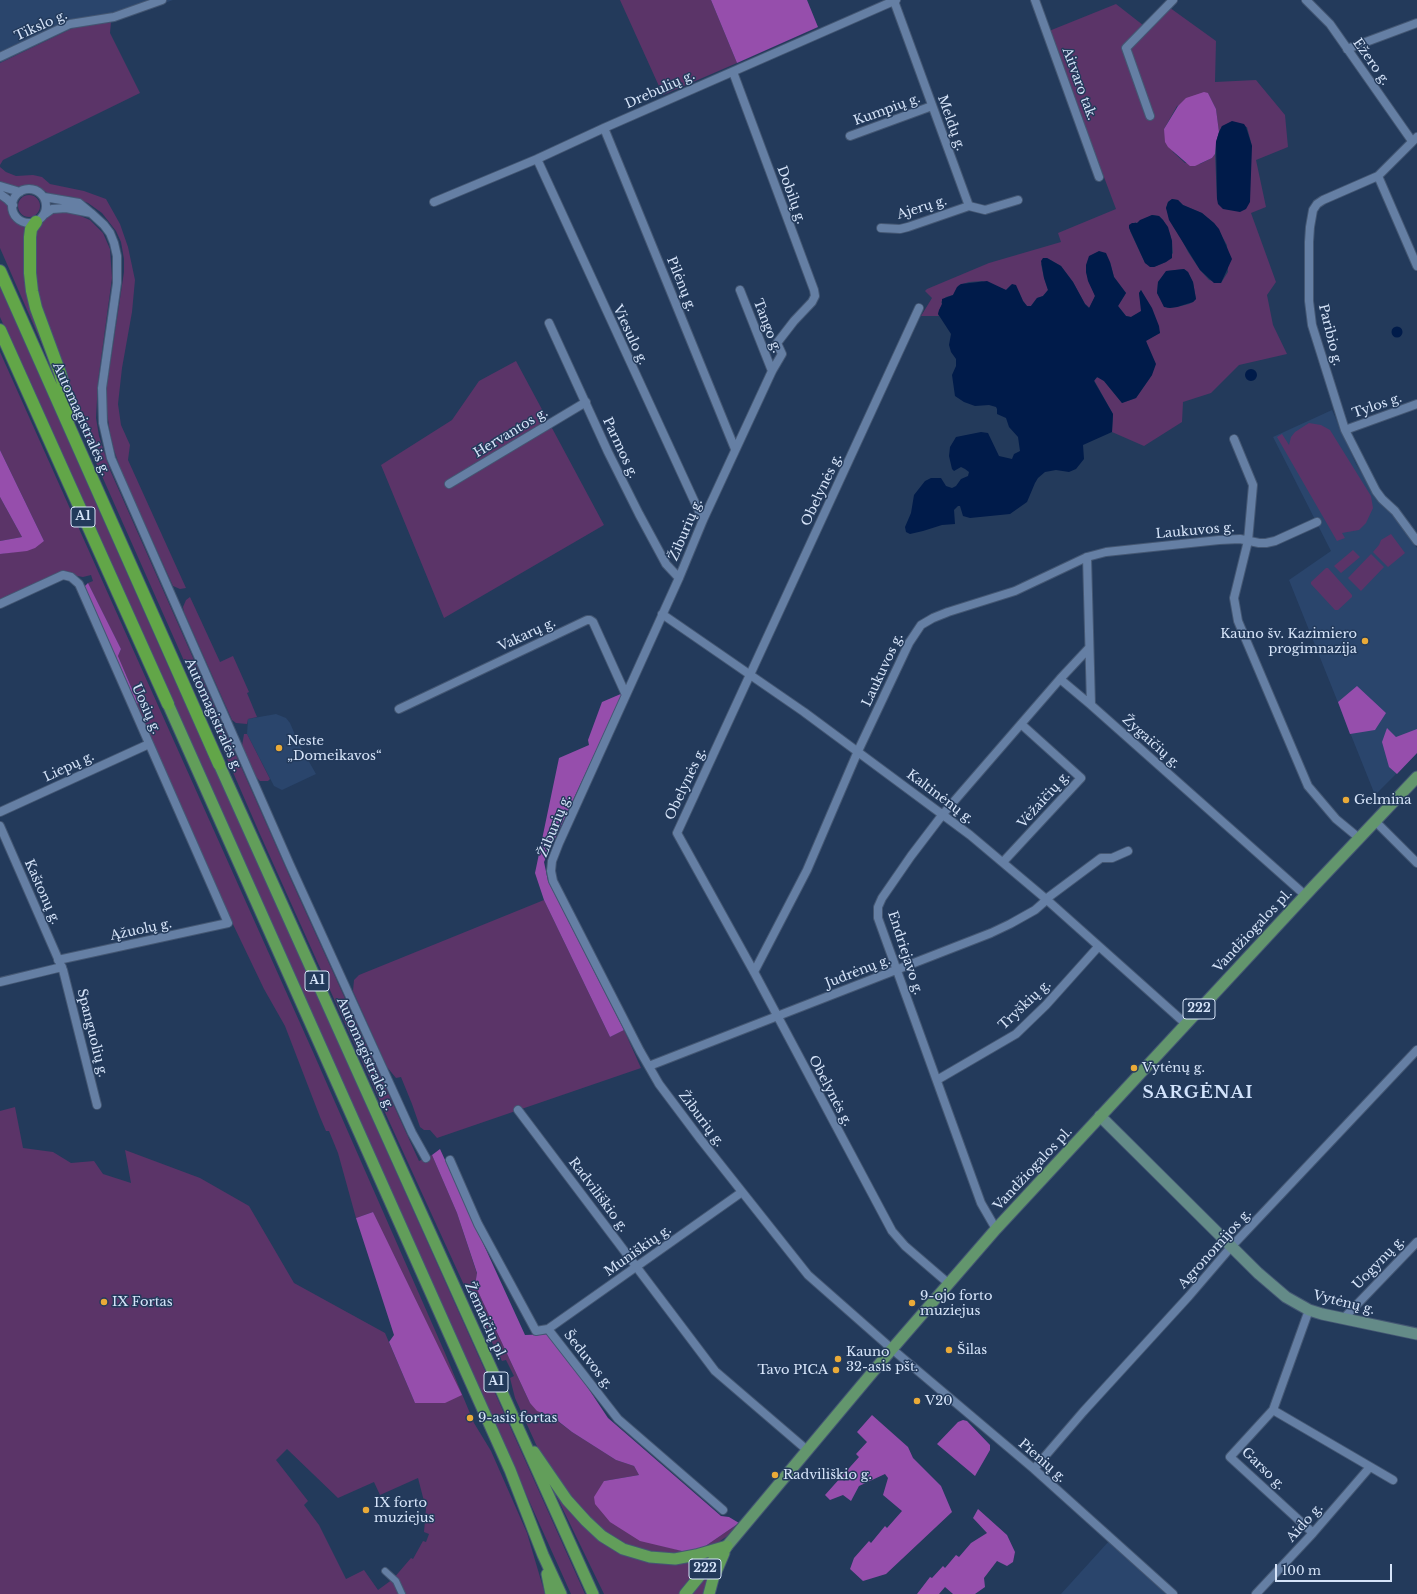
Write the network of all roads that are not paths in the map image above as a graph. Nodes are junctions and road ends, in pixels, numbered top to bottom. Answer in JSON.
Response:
{"nodes":[{"id":1,"x":162,"y":0,"type":"edge"},
{"id":2,"x":895,"y":0,"type":"edge"},
{"id":3,"x":1035,"y":0,"type":"edge"},
{"id":4,"x":1173,"y":0,"type":"edge"},
{"id":5,"x":1306,"y":0,"type":"edge"},
{"id":6,"x":1417,"y":23,"type":"edge"},
{"id":7,"x":1347,"y":49,"type":"junction"},
{"id":8,"x":0,"y":57,"type":"edge"},
{"id":9,"x":733,"y":72,"type":"junction"},
{"id":10,"x":932,"y":106,"type":"junction"},
{"id":11,"x":1150,"y":116,"type":"dead end"},
{"id":12,"x":604,"y":128,"type":"junction"},
{"id":13,"x":850,"y":136,"type":"dead end"},
{"id":14,"x":1415,"y":139,"type":"edge"},
{"id":15,"x":536,"y":159,"type":"junction"},
{"id":16,"x":1099,"y":176,"type":"dead end"},
{"id":17,"x":1378,"y":176,"type":"junction"},
{"id":18,"x":0,"y":186,"type":"edge"},
{"id":19,"x":20,"y":192,"type":"junction"},
{"id":20,"x":0,"y":194,"type":"edge"},
{"id":21,"x":44,"y":198,"type":"junction"},
{"id":22,"x":1018,"y":200,"type":"dead end"},
{"id":23,"x":434,"y":202,"type":"dead end"},
{"id":24,"x":13,"y":205,"type":"junction"},
{"id":25,"x":969,"y":206,"type":"junction"},
{"id":26,"x":91,"y":213,"type":"junction"},
{"id":27,"x":45,"y":214,"type":"junction"},
{"id":28,"x":36,"y":222,"type":"junction"},
{"id":29,"x":880,"y":228,"type":"dead end"},
{"id":30,"x":1417,"y":266,"type":"edge"},
{"id":31,"x":0,"y":271,"type":"edge"},
{"id":32,"x":740,"y":290,"type":"dead end"},
{"id":33,"x":919,"y":308,"type":"dead end"},
{"id":34,"x":794,"y":321,"type":"joint"},
{"id":35,"x":549,"y":322,"type":"dead end"},
{"id":36,"x":0,"y":330,"type":"edge"},
{"id":37,"x":772,"y":371,"type":"junction"},
{"id":38,"x":586,"y":402,"type":"junction"},
{"id":39,"x":1417,"y":404,"type":"edge"},
{"id":40,"x":1345,"y":430,"type":"junction"},
{"id":41,"x":1234,"y":438,"type":"dead end"},
{"id":42,"x":735,"y":449,"type":"junction"},
{"id":43,"x":449,"y":484,"type":"dead end"},
{"id":44,"x":703,"y":520,"type":"junction"},
{"id":45,"x":1317,"y":522,"type":"dead end"},
{"id":46,"x":1248,"y":541,"type":"junction"},
{"id":47,"x":1417,"y":541,"type":"edge"},
{"id":48,"x":1087,"y":558,"type":"junction"},
{"id":49,"x":679,"y":578,"type":"junction"},
{"id":50,"x":0,"y":604,"type":"edge"},
{"id":51,"x":662,"y":614,"type":"junction"},
{"id":52,"x":160,"y":629,"type":"junction"},
{"id":53,"x":1089,"y":648,"type":"junction"},
{"id":54,"x":751,"y":675,"type":"junction"},
{"id":55,"x":1060,"y":679,"type":"junction"},
{"id":56,"x":626,"y":695,"type":"junction"},
{"id":57,"x":168,"y":704,"type":"joint"},
{"id":58,"x":1091,"y":705,"type":"junction"},
{"id":59,"x":399,"y":709,"type":"dead end"},
{"id":60,"x":1021,"y":724,"type":"junction"},
{"id":61,"x":149,"y":744,"type":"junction"},
{"id":62,"x":858,"y":751,"type":"junction"},
{"id":63,"x":219,"y":764,"type":"joint"},
{"id":64,"x":1417,"y":777,"type":"edge"},
{"id":65,"x":0,"y":812,"type":"edge"},
{"id":66,"x":943,"y":814,"type":"junction"},
{"id":67,"x":1375,"y":822,"type":"junction"},
{"id":68,"x":0,"y":826,"type":"edge"},
{"id":69,"x":1360,"y":838,"type":"junction"},
{"id":70,"x":1128,"y":851,"type":"dead end"},
{"id":71,"x":1003,"y":862,"type":"junction"},
{"id":72,"x":1417,"y":863,"type":"edge"},
{"id":73,"x":1305,"y":895,"type":"junction"},
{"id":74,"x":1046,"y":899,"type":"junction"},
{"id":75,"x":228,"y":923,"type":"joint"},
{"id":76,"x":1098,"y":947,"type":"junction"},
{"id":77,"x":60,"y":964,"type":"junction"},
{"id":78,"x":896,"y":970,"type":"junction"},
{"id":79,"x":754,"y":972,"type":"junction"},
{"id":80,"x":0,"y":982,"type":"edge"},
{"id":81,"x":777,"y":1016,"type":"junction"},
{"id":82,"x":1186,"y":1024,"type":"junction"},
{"id":83,"x":1417,"y":1050,"type":"edge"},
{"id":84,"x":649,"y":1066,"type":"junction"},
{"id":85,"x":937,"y":1080,"type":"junction"},
{"id":86,"x":97,"y":1105,"type":"dead end"},
{"id":87,"x":518,"y":1110,"type":"dead end"},
{"id":88,"x":1100,"y":1116,"type":"junction"},
{"id":89,"x":426,"y":1158,"type":"dead end"},
{"id":90,"x":450,"y":1160,"type":"dead end"},
{"id":91,"x":401,"y":1169,"type":"joint"},
{"id":92,"x":742,"y":1192,"type":"junction"},
{"id":93,"x":996,"y":1229,"type":"junction"},
{"id":94,"x":1417,"y":1242,"type":"edge"},
{"id":95,"x":1231,"y":1247,"type":"junction"},
{"id":96,"x":637,"y":1267,"type":"junction"},
{"id":97,"x":948,"y":1283,"type":"junction"},
{"id":98,"x":1308,"y":1310,"type":"junction"},
{"id":99,"x":1343,"y":1319,"type":"junction"},
{"id":100,"x":548,"y":1329,"type":"junction"},
{"id":101,"x":1417,"y":1334,"type":"edge"},
{"id":102,"x":892,"y":1348,"type":"junction"},
{"id":103,"x":1273,"y":1410,"type":"junction"},
{"id":104,"x":518,"y":1429,"type":"junction"},
{"id":105,"x":807,"y":1450,"type":"junction"},
{"id":106,"x":1370,"y":1467,"type":"junction"},
{"id":107,"x":1034,"y":1468,"type":"junction"},
{"id":108,"x":1393,"y":1480,"type":"dead end"},
{"id":109,"x":723,"y":1510,"type":"dead end"},
{"id":110,"x":1313,"y":1533,"type":"junction"},
{"id":111,"x":728,"y":1546,"type":"junction"},
{"id":112,"x":543,"y":1556,"type":"junction"},
{"id":113,"x":385,"y":1571,"type":"dead end"},
{"id":114,"x":402,"y":1594,"type":"edge"},
{"id":115,"x":551,"y":1594,"type":"edge"},
{"id":116,"x":561,"y":1594,"type":"edge"},
{"id":117,"x":593,"y":1594,"type":"edge"},
{"id":118,"x":686,"y":1594,"type":"edge"},
{"id":119,"x":709,"y":1594,"type":"edge"},
{"id":120,"x":1173,"y":1594,"type":"edge"},
{"id":121,"x":1256,"y":1594,"type":"edge"}],
"edges":[{"from":1,"to":8,"type":"street","name":"Tikslo g."},
{"from":2,"to":9,"type":"street","name":"Drebulių g."},
{"from":2,"to":10,"type":"street","name":"Meldų g."},
{"from":3,"to":16,"type":"street","name":"Aitvaro tak."},
{"from":4,"to":11,"type":"street"},
{"from":5,"to":7,"type":"street","name":"Ežero g."},
{"from":6,"to":7,"type":"street"},
{"from":7,"to":14,"type":"street","name":"Ežero g."},
{"from":9,"to":12,"type":"street","name":"Drebulių g."},
{"from":9,"to":34,"type":"street","name":"Dobilų g."},
{"from":10,"to":13,"type":"street","name":"Kumpių g."},
{"from":10,"to":25,"type":"street","name":"Meldų g."},
{"from":12,"to":15,"type":"street","name":"Drebulių g."},
{"from":12,"to":42,"type":"street","name":"Pilėnų g."},
{"from":14,"to":17,"type":"street","name":"Paribio g."},
{"from":15,"to":23,"type":"street","name":"Drebulių g."},
{"from":15,"to":44,"type":"street","name":"Viesulo g."},
{"from":17,"to":30,"type":"street"},
{"from":17,"to":40,"type":"street","name":"Paribio g."},
{"from":18,"to":19,"type":"street"},
{"from":19,"to":21,"type":"street"},
{"from":19,"to":24,"type":"street"},
{"from":20,"to":24,"type":"street"},
{"from":21,"to":26,"type":"street"},
{"from":21,"to":27,"type":"street"},
{"from":22,"to":25,"type":"street"},
{"from":24,"to":28,"type":"street"},
{"from":25,"to":29,"type":"street","name":"Ajerų g."},
{"from":26,"to":27,"type":"street"},
{"from":26,"to":89,"type":"street"},
{"from":27,"to":28,"type":"street"},
{"from":28,"to":52,"type":"highway"},
{"from":31,"to":52,"type":"highway","name":"Automagistralės g.","number":"A1"},
{"from":32,"to":37,"type":"street","name":"Tango g."},
{"from":33,"to":54,"type":"street","name":"Obelynės g."},
{"from":34,"to":37,"type":"street","name":"Žiburių g."},
{"from":35,"to":38,"type":"street","name":"Parmos g."},
{"from":36,"to":57,"type":"highway","number":"A1"},
{"from":37,"to":42,"type":"street","name":"Žiburių g."},
{"from":38,"to":43,"type":"street","name":"Hervantos g."},
{"from":38,"to":49,"type":"street","name":"Parmos g."},
{"from":39,"to":40,"type":"street","name":"Tylos g."},
{"from":40,"to":47,"type":"street","name":"Paribio g."},
{"from":41,"to":46,"type":"street","name":"Laukuvos g."},
{"from":42,"to":44,"type":"street","name":"Žiburių g."},
{"from":44,"to":49,"type":"street","name":"Žiburių g."},
{"from":45,"to":46,"type":"street","name":"Laukuvos g."},
{"from":46,"to":48,"type":"street","name":"Laukuvos g."},
{"from":46,"to":69,"type":"street","name":"Laukuvos g."},
{"from":48,"to":53,"type":"street"},
{"from":48,"to":62,"type":"street","name":"Laukuvos g."},
{"from":49,"to":51,"type":"street","name":"Žiburių g."},
{"from":50,"to":61,"type":"street","name":"Uosių g."},
{"from":51,"to":54,"type":"street","name":"Kaltinėnų g."},
{"from":51,"to":56,"type":"street","name":"Žiburių g."},
{"from":52,"to":63,"type":"highway","name":"Automagistralės g.","number":"A1"},
{"from":53,"to":55,"type":"street","name":"Endriejavo g."},
{"from":53,"to":58,"type":"street"},
{"from":54,"to":62,"type":"street","name":"Kaltinėnų g."},
{"from":54,"to":79,"type":"street","name":"Obelynės g."},
{"from":55,"to":58,"type":"street","name":"Žygaičių g."},
{"from":55,"to":60,"type":"street","name":"Endriejavo g."},
{"from":56,"to":59,"type":"street","name":"Vakarų g."},
{"from":56,"to":84,"type":"street","name":"Žiburių g."},
{"from":57,"to":112,"type":"highway","number":"A1"},
{"from":58,"to":73,"type":"street","name":"Žygaičių g."},
{"from":60,"to":66,"type":"street","name":"Endriejavo g."},
{"from":60,"to":71,"type":"street","name":"Vėžaičių g."},
{"from":61,"to":65,"type":"street","name":"Liepų g."},
{"from":61,"to":75,"type":"street","name":"Uosių g."},
{"from":62,"to":66,"type":"street","name":"Kaltinėnų g."},
{"from":62,"to":79,"type":"street","name":"Laukuvos g."},
{"from":63,"to":91,"type":"highway","name":"Automagistralės g.","number":"A1"},
{"from":64,"to":67,"type":"main road","name":"Vandžiogalos pl.","number":"222"},
{"from":66,"to":71,"type":"street","name":"Kaltinėnų g."},
{"from":66,"to":78,"type":"street","name":"Endriejavo g."},
{"from":67,"to":69,"type":"main road","name":"Vandžiogalos pl.","number":"222"},
{"from":67,"to":72,"type":"street"},
{"from":68,"to":77,"type":"street","name":"Kaštonų g."},
{"from":69,"to":73,"type":"main road","name":"Vandžiogalos pl.","number":"222"},
{"from":70,"to":74,"type":"street","name":"Judrėnų g."},
{"from":71,"to":74,"type":"street","name":"Kaltinėnų g."},
{"from":73,"to":82,"type":"main road","name":"Vandžiogalos pl.","number":"222"},
{"from":74,"to":76,"type":"street","name":"Kaltinėnų g."},
{"from":74,"to":78,"type":"street","name":"Judrėnų g."},
{"from":75,"to":77,"type":"street","name":"Ąžuolų g."},
{"from":76,"to":82,"type":"street","name":"Kaltinėnų g."},
{"from":76,"to":85,"type":"street","name":"Tryškių g."},
{"from":77,"to":80,"type":"street","name":"Ąžuolų g."},
{"from":77,"to":86,"type":"street","name":"Spanguolių g."},
{"from":78,"to":81,"type":"street","name":"Judrėnų g."},
{"from":78,"to":85,"type":"street","name":"Endriejavo g."},
{"from":79,"to":81,"type":"street","name":"Obelynės g."},
{"from":81,"to":84,"type":"street","name":"Judrėnų g."},
{"from":81,"to":97,"type":"street","name":"Obelynės g."},
{"from":82,"to":88,"type":"main road","name":"Vandžiogalos pl.","number":"222"},
{"from":83,"to":95,"type":"street","name":"Agronomijos g."},
{"from":84,"to":92,"type":"street","name":"Žiburių g."},
{"from":85,"to":93,"type":"street","name":"Endriejavo g."},
{"from":87,"to":96,"type":"street","name":"Radviliškio g."},
{"from":88,"to":93,"type":"main road","name":"Vandžiogalos pl.","number":"222"},
{"from":88,"to":95,"type":"main road","name":"Vytėnų g."},
{"from":90,"to":100,"type":"street","name":"Šeduvos g."},
{"from":91,"to":104,"type":"highway","name":"Žemaičių pl.","number":"A1"},
{"from":92,"to":96,"type":"street","name":"Muniškių g."},
{"from":92,"to":102,"type":"street","name":"Žiburių g."},
{"from":93,"to":97,"type":"main road","name":"Vandžiogalos pl.","number":"222"},
{"from":94,"to":99,"type":"street","name":"Uogynų g."},
{"from":95,"to":98,"type":"main road","name":"Vytėnų g."},
{"from":95,"to":107,"type":"street","name":"Agronomijos g."},
{"from":96,"to":100,"type":"street","name":"Muniškių g."},
{"from":96,"to":105,"type":"street","name":"Radviliškio g."},
{"from":97,"to":102,"type":"main road","name":"Vandžiogalos pl.","number":"222"},
{"from":98,"to":99,"type":"main road","name":"Vytėnų g."},
{"from":98,"to":103,"type":"street","name":"Garso g."},
{"from":99,"to":101,"type":"main road","name":"Vytėnų g."},
{"from":100,"to":109,"type":"street","name":"Šeduvos g."},
{"from":102,"to":105,"type":"main road","name":"Vandžiogalos pl.","number":"222"},
{"from":102,"to":107,"type":"street","name":"Pienių g."},
{"from":103,"to":106,"type":"street"},
{"from":103,"to":110,"type":"street","name":"Garso g."},
{"from":104,"to":111,"type":"highway"},
{"from":104,"to":117,"type":"highway","name":"Žemaičių pl.","number":"A1"},
{"from":105,"to":111,"type":"main road","name":"Vandžiogalos pl.","number":"222"},
{"from":106,"to":108,"type":"street"},
{"from":106,"to":110,"type":"street","name":"Aido g."},
{"from":107,"to":120,"type":"street","name":"Pienių g."},
{"from":110,"to":121,"type":"street","name":"Aido g."},
{"from":111,"to":118,"type":"highway","name":"Vandžiogalos pl.","number":"222"},
{"from":111,"to":119,"type":"highway","number":"222"},
{"from":112,"to":115,"type":"highway"},
{"from":112,"to":116,"type":"highway","number":"A1"},
{"from":113,"to":114,"type":"street"}]}
